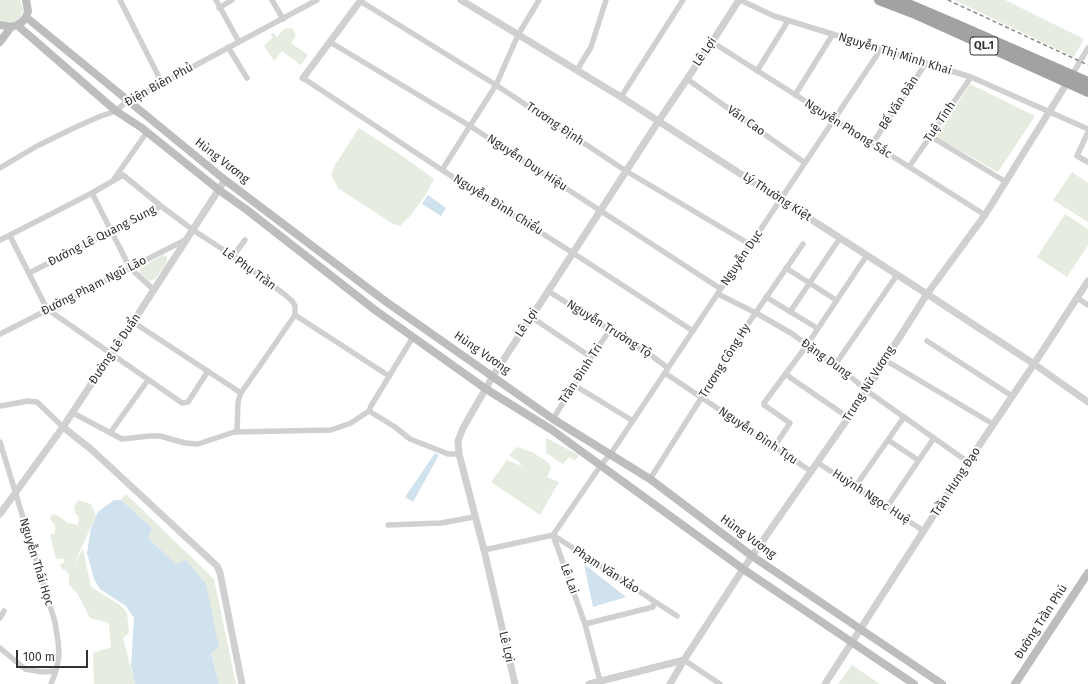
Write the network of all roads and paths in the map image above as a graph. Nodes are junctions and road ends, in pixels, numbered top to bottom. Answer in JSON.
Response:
{"nodes":[{"id":1,"x":120,"y":0,"type":"edge"},
{"id":2,"x":216,"y":0,"type":"edge"},
{"id":3,"x":232,"y":0,"type":"edge"},
{"id":4,"x":272,"y":0,"type":"edge"},
{"id":5,"x":317,"y":0,"type":"edge"},
{"id":6,"x":461,"y":0,"type":"edge"},
{"id":7,"x":538,"y":0,"type":"edge"},
{"id":8,"x":606,"y":0,"type":"edge"},
{"id":9,"x":683,"y":0,"type":"edge"},
{"id":10,"x":739,"y":0,"type":"edge"},
{"id":11,"x":879,"y":0,"type":"edge"},
{"id":12,"x":899,"y":0,"type":"edge"},
{"id":13,"x":360,"y":1,"type":"edge"},
{"id":14,"x":27,"y":2,"type":"edge"},
{"id":15,"x":219,"y":8,"type":"junction"},
{"id":16,"x":26,"y":17,"type":"junction"},
{"id":17,"x":283,"y":19,"type":"junction"},
{"id":18,"x":788,"y":21,"type":"junction"},
{"id":19,"x":0,"y":26,"type":"edge"},
{"id":20,"x":14,"y":26,"type":"junction"},
{"id":21,"x":833,"y":34,"type":"junction"},
{"id":22,"x":518,"y":35,"type":"junction"},
{"id":23,"x":0,"y":42,"type":"edge"},
{"id":24,"x":239,"y":42,"type":"junction"},
{"id":25,"x":330,"y":42,"type":"junction"},
{"id":26,"x":712,"y":42,"type":"junction"},
{"id":27,"x":228,"y":47,"type":"junction"},
{"id":28,"x":1088,"y":48,"type":"edge"},
{"id":29,"x":881,"y":49,"type":"junction"},
{"id":30,"x":926,"y":63,"type":"junction"},
{"id":31,"x":577,"y":70,"type":"junction"},
{"id":32,"x":757,"y":71,"type":"junction"},
{"id":33,"x":971,"y":77,"type":"junction"},
{"id":34,"x":247,"y":78,"type":"dead end"},
{"id":35,"x":303,"y":78,"type":"joint"},
{"id":36,"x":687,"y":79,"type":"junction"},
{"id":37,"x":1069,"y":79,"type":"junction"},
{"id":38,"x":1088,"y":82,"type":"edge"},
{"id":39,"x":162,"y":83,"type":"junction"},
{"id":40,"x":496,"y":85,"type":"junction"},
{"id":41,"x":1088,"y":92,"type":"edge"},
{"id":42,"x":795,"y":95,"type":"junction"},
{"id":43,"x":621,"y":97,"type":"junction"},
{"id":44,"x":127,"y":100,"type":"junction"},
{"id":45,"x":116,"y":110,"type":"junction"},
{"id":46,"x":1049,"y":111,"type":"junction"},
{"id":47,"x":834,"y":120,"type":"junction"},
{"id":48,"x":658,"y":122,"type":"junction"},
{"id":49,"x":470,"y":126,"type":"junction"},
{"id":50,"x":1088,"y":129,"type":"edge"},
{"id":51,"x":147,"y":132,"type":"junction"},
{"id":52,"x":1088,"y":132,"type":"edge"},
{"id":53,"x":930,"y":136,"type":"junction"},
{"id":54,"x":872,"y":144,"type":"junction"},
{"id":55,"x":1088,"y":162,"type":"edge"},
{"id":56,"x":805,"y":163,"type":"junction"},
{"id":57,"x":0,"y":168,"type":"edge"},
{"id":58,"x":909,"y":168,"type":"junction"},
{"id":59,"x":442,"y":170,"type":"junction"},
{"id":60,"x":626,"y":171,"type":"junction"},
{"id":61,"x":114,"y":179,"type":"junction"},
{"id":62,"x":225,"y":180,"type":"junction"},
{"id":63,"x":1006,"y":182,"type":"junction"},
{"id":64,"x":219,"y":190,"type":"junction"},
{"id":65,"x":92,"y":193,"type":"junction"},
{"id":66,"x":780,"y":200,"type":"junction"},
{"id":67,"x":161,"y":206,"type":"junction"},
{"id":68,"x":600,"y":211,"type":"junction"},
{"id":69,"x":985,"y":215,"type":"junction"},
{"id":70,"x":193,"y":230,"type":"junction"},
{"id":71,"x":111,"y":232,"type":"junction"},
{"id":72,"x":10,"y":236,"type":"junction"},
{"id":73,"x":840,"y":238,"type":"junction"},
{"id":74,"x":188,"y":239,"type":"junction"},
{"id":75,"x":0,"y":240,"type":"edge"},
{"id":76,"x":245,"y":240,"type":"dead end"},
{"id":77,"x":803,"y":244,"type":"dead end"},
{"id":78,"x":751,"y":245,"type":"junction"},
{"id":79,"x":573,"y":253,"type":"junction"},
{"id":80,"x":867,"y":255,"type":"junction"},
{"id":81,"x":233,"y":256,"type":"junction"},
{"id":82,"x":130,"y":268,"type":"junction"},
{"id":83,"x":786,"y":268,"type":"junction"},
{"id":84,"x":29,"y":273,"type":"junction"},
{"id":85,"x":898,"y":275,"type":"junction"},
{"id":86,"x":1088,"y":281,"type":"edge"},
{"id":87,"x":810,"y":283,"type":"junction"},
{"id":88,"x":154,"y":290,"type":"junction"},
{"id":89,"x":548,"y":291,"type":"junction"},
{"id":90,"x":719,"y":292,"type":"junction"},
{"id":91,"x":927,"y":294,"type":"junction"},
{"id":92,"x":766,"y":297,"type":"junction"},
{"id":93,"x":1077,"y":298,"type":"junction"},
{"id":94,"x":836,"y":300,"type":"junction"},
{"id":95,"x":1088,"y":306,"type":"edge"},
{"id":96,"x":47,"y":309,"type":"junction"},
{"id":97,"x":790,"y":312,"type":"junction"},
{"id":98,"x":756,"y":313,"type":"junction"},
{"id":99,"x":295,"y":315,"type":"junction"},
{"id":100,"x":531,"y":317,"type":"junction"},
{"id":101,"x":133,"y":322,"type":"junction"},
{"id":102,"x":817,"y":328,"type":"junction"},
{"id":103,"x":610,"y":330,"type":"junction"},
{"id":104,"x":693,"y":332,"type":"junction"},
{"id":105,"x":0,"y":334,"type":"edge"},
{"id":106,"x":413,"y":337,"type":"junction"},
{"id":107,"x":927,"y":341,"type":"dead end"},
{"id":108,"x":807,"y":345,"type":"junction"},
{"id":109,"x":110,"y":354,"type":"junction"},
{"id":110,"x":591,"y":357,"type":"junction"},
{"id":111,"x":885,"y":360,"type":"junction"},
{"id":112,"x":1034,"y":364,"type":"junction"},
{"id":113,"x":835,"y":365,"type":"junction"},
{"id":114,"x":208,"y":371,"type":"junction"},
{"id":115,"x":667,"y":371,"type":"junction"},
{"id":116,"x":786,"y":374,"type":"junction"},
{"id":117,"x":389,"y":376,"type":"junction"},
{"id":118,"x":494,"y":376,"type":"junction"},
{"id":119,"x":148,"y":380,"type":"junction"},
{"id":120,"x":574,"y":385,"type":"junction"},
{"id":121,"x":486,"y":390,"type":"junction"},
{"id":122,"x":867,"y":391,"type":"junction"},
{"id":123,"x":241,"y":393,"type":"junction"},
{"id":124,"x":1012,"y":396,"type":"junction"},
{"id":125,"x":702,"y":398,"type":"junction"},
{"id":126,"x":1088,"y":402,"type":"edge"},
{"id":127,"x":0,"y":406,"type":"edge"},
{"id":128,"x":72,"y":412,"type":"junction"},
{"id":129,"x":369,"y":412,"type":"junction"},
{"id":130,"x":904,"y":416,"type":"junction"},
{"id":131,"x":849,"y":418,"type":"junction"},
{"id":132,"x":553,"y":419,"type":"junction"},
{"id":133,"x":633,"y":421,"type":"junction"},
{"id":134,"x":993,"y":424,"type":"junction"},
{"id":135,"x":63,"y":427,"type":"junction"},
{"id":136,"x":237,"y":432,"type":"junction"},
{"id":137,"x":110,"y":433,"type":"junction"},
{"id":138,"x":934,"y":438,"type":"junction"},
{"id":139,"x":888,"y":440,"type":"junction"},
{"id":140,"x":0,"y":442,"type":"edge"},
{"id":141,"x":774,"y":447,"type":"junction"},
{"id":142,"x":459,"y":454,"type":"junction"},
{"id":143,"x":610,"y":454,"type":"junction"},
{"id":144,"x":2,"y":457,"type":"edge"},
{"id":145,"x":918,"y":460,"type":"junction"},
{"id":146,"x":968,"y":462,"type":"junction"},
{"id":147,"x":818,"y":463,"type":"junction"},
{"id":148,"x":601,"y":465,"type":"junction"},
{"id":149,"x":812,"y":472,"type":"junction"},
{"id":150,"x":650,"y":479,"type":"junction"},
{"id":151,"x":855,"y":487,"type":"junction"},
{"id":152,"x":15,"y":493,"type":"junction"},
{"id":153,"x":887,"y":507,"type":"junction"},
{"id":154,"x":0,"y":514,"type":"edge"},
{"id":155,"x":474,"y":517,"type":"junction"},
{"id":156,"x":388,"y":525,"type":"dead end"},
{"id":157,"x":924,"y":531,"type":"junction"},
{"id":158,"x":553,"y":535,"type":"junction"},
{"id":159,"x":484,"y":550,"type":"junction"},
{"id":160,"x":752,"y":556,"type":"junction"},
{"id":161,"x":743,"y":569,"type":"junction"},
{"id":162,"x":1088,"y":573,"type":"edge"},
{"id":163,"x":654,"y":601,"type":"junction"},
{"id":164,"x":4,"y":611,"type":"dead end"},
{"id":165,"x":677,"y":616,"type":"dead end"},
{"id":166,"x":0,"y":618,"type":"edge"},
{"id":167,"x":585,"y":624,"type":"junction"},
{"id":168,"x":861,"y":629,"type":"junction"},
{"id":169,"x":852,"y":642,"type":"junction"},
{"id":170,"x":0,"y":648,"type":"edge"},
{"id":171,"x":684,"y":660,"type":"junction"},
{"id":172,"x":56,"y":671,"type":"junction"},
{"id":173,"x":600,"y":681,"type":"junction"},
{"id":174,"x":51,"y":684,"type":"edge"},
{"id":175,"x":242,"y":684,"type":"edge"},
{"id":176,"x":515,"y":684,"type":"edge"},
{"id":177,"x":588,"y":684,"type":"edge"},
{"id":178,"x":670,"y":684,"type":"edge"},
{"id":179,"x":720,"y":684,"type":"edge"},
{"id":180,"x":825,"y":684,"type":"edge"},
{"id":181,"x":914,"y":684,"type":"edge"},
{"id":182,"x":942,"y":684,"type":"edge"},
{"id":183,"x":1015,"y":684,"type":"edge"}],
"edges":[{"from":1,"to":39,"type":"street"},
{"from":2,"to":15,"type":"street"},
{"from":3,"to":15,"type":"street"},
{"from":4,"to":17,"type":"street"},
{"from":5,"to":17,"type":"street","name":"Điện Biên Phủ"},
{"from":6,"to":22,"type":"street","name":"Lý Thường Kiệt"},
{"from":7,"to":22,"type":"street"},
{"from":8,"to":31,"type":"street"},
{"from":9,"to":43,"type":"street"},
{"from":10,"to":18,"type":"street","name":"Nguyễn Thị Minh Khai"},
{"from":10,"to":26,"type":"street","name":"Lê Lợi"},
{"from":11,"to":37,"type":"highway","number":"QL.1"},
{"from":12,"to":37,"type":"highway","number":"QL.1"},
{"from":13,"to":25,"type":"street"},
{"from":13,"to":40,"type":"street","name":"Trương Định"},
{"from":14,"to":16,"type":"main road"},
{"from":15,"to":24,"type":"street"},
{"from":16,"to":20,"type":"main road"},
{"from":16,"to":44,"type":"main road","name":"Hùng Vương"},
{"from":17,"to":24,"type":"street","name":"Điện Biên Phủ"},
{"from":18,"to":21,"type":"street","name":"Nguyễn Thị Minh Khai"},
{"from":18,"to":32,"type":"street"},
{"from":19,"to":20,"type":"main road"},
{"from":20,"to":23,"type":"main road"},
{"from":20,"to":45,"type":"main road","name":"Hùng Vương"},
{"from":21,"to":29,"type":"street","name":"Nguyễn Thị Minh Khai"},
{"from":21,"to":42,"type":"street"},
{"from":22,"to":31,"type":"street","name":"Lý Thường Kiệt"},
{"from":22,"to":40,"type":"street"},
{"from":24,"to":27,"type":"street","name":"Điện Biên Phủ"},
{"from":25,"to":35,"type":"street"},
{"from":25,"to":49,"type":"street","name":"Nguyễn Duy Hiệu"},
{"from":26,"to":32,"type":"street","name":"Nguyễn Phong Sắc"},
{"from":26,"to":36,"type":"street","name":"Lê Lợi"},
{"from":27,"to":34,"type":"street"},
{"from":27,"to":39,"type":"street","name":"Điện Biên Phủ"},
{"from":28,"to":37,"type":"street","name":"Trưng Nữ Vương"},
{"from":29,"to":30,"type":"street","name":"Nguyễn Thị Minh Khai"},
{"from":29,"to":47,"type":"street","name":"Nguyễn Dục"},
{"from":30,"to":33,"type":"street","name":"Nguyễn Thị Minh Khai"},
{"from":30,"to":54,"type":"street","name":"Bế Văn Đàn"},
{"from":31,"to":43,"type":"street","name":"Lý Thường Kiệt"},
{"from":32,"to":42,"type":"street","name":"Nguyễn Phong Sắc"},
{"from":33,"to":46,"type":"street","name":"Nguyễn Thị Minh Khai"},
{"from":33,"to":53,"type":"street","name":"Tuệ Tĩnh"},
{"from":35,"to":59,"type":"street","name":"Nguyễn Đình Chiểu"},
{"from":36,"to":48,"type":"street","name":"Lê Lợi"},
{"from":36,"to":56,"type":"street","name":"Văn Cao"},
{"from":37,"to":38,"type":"highway","number":"QL.1"},
{"from":37,"to":41,"type":"highway","number":"QL.1"},
{"from":37,"to":46,"type":"street","name":"Trưng Nữ Vương"},
{"from":39,"to":44,"type":"street","name":"Điện Biên Phủ"},
{"from":40,"to":49,"type":"street"},
{"from":40,"to":60,"type":"street","name":"Trương Định"},
{"from":42,"to":47,"type":"street","name":"Nguyễn Phong Sắc"},
{"from":43,"to":48,"type":"street","name":"Lý Thường Kiệt"},
{"from":44,"to":45,"type":"street","name":"Điện Biên Phủ"},
{"from":44,"to":62,"type":"main road","name":"Hùng Vương"},
{"from":45,"to":51,"type":"main road","name":"Hùng Vương"},
{"from":45,"to":57,"type":"street","name":"Điện Biên Phủ"},
{"from":46,"to":50,"type":"street","name":"Nguyễn Thị Minh Khai"},
{"from":46,"to":63,"type":"street","name":"Trưng Nữ Vương"},
{"from":47,"to":54,"type":"street","name":"Nguyễn Phong Sắc"},
{"from":47,"to":56,"type":"street","name":"Nguyễn Dục"},
{"from":48,"to":60,"type":"street","name":"Lê Lợi"},
{"from":48,"to":66,"type":"street","name":"Lý Thường Kiệt"},
{"from":49,"to":59,"type":"street"},
{"from":49,"to":68,"type":"street","name":"Nguyễn Duy Hiệu"},
{"from":51,"to":61,"type":"street"},
{"from":51,"to":64,"type":"main road","name":"Hùng Vương"},
{"from":52,"to":55,"type":"street"},
{"from":53,"to":58,"type":"street","name":"Tuệ Tĩnh"},
{"from":53,"to":63,"type":"street"},
{"from":54,"to":58,"type":"street","name":"Nguyễn Phong Sắc"},
{"from":56,"to":66,"type":"street","name":"Nguyễn Dục"},
{"from":58,"to":69,"type":"street","name":"Nguyễn Phong Sắc"},
{"from":59,"to":79,"type":"street","name":"Nguyễn Đình Chiểu"},
{"from":60,"to":68,"type":"street","name":"Lê Lợi"},
{"from":60,"to":78,"type":"street","name":"Trương Định"},
{"from":61,"to":65,"type":"street"},
{"from":61,"to":67,"type":"street"},
{"from":62,"to":64,"type":"street","name":"Đường Lê Duẩn"},
{"from":62,"to":118,"type":"main road","name":"Hùng Vương"},
{"from":63,"to":69,"type":"street","name":"Trưng Nữ Vương"},
{"from":64,"to":70,"type":"street","name":"Đường Lê Duẩn"},
{"from":64,"to":106,"type":"main road","name":"Hùng Vương"},
{"from":65,"to":71,"type":"street"},
{"from":65,"to":72,"type":"street"},
{"from":66,"to":73,"type":"street","name":"Lý Thường Kiệt"},
{"from":66,"to":78,"type":"street","name":"Nguyễn Dục"},
{"from":67,"to":70,"type":"street","name":"Đường Lê Quang Sung"},
{"from":67,"to":71,"type":"street","name":"Đường Lê Quang Sung"},
{"from":68,"to":79,"type":"street","name":"Lê Lợi"},
{"from":68,"to":90,"type":"street","name":"Nguyễn Duy Hiệu"},
{"from":69,"to":91,"type":"street","name":"Trưng Nữ Vương"},
{"from":70,"to":74,"type":"street","name":"Đường Lê Duẩn"},
{"from":70,"to":81,"type":"street","name":"Lê Phụ Trần"},
{"from":71,"to":82,"type":"street"},
{"from":71,"to":84,"type":"street","name":"Đường Lê Quang Sung"},
{"from":72,"to":75,"type":"street"},
{"from":72,"to":84,"type":"street"},
{"from":73,"to":80,"type":"street","name":"Lý Thường Kiệt"},
{"from":73,"to":87,"type":"street"},
{"from":74,"to":82,"type":"street","name":"Đường Phạm Ngũ Lão"},
{"from":74,"to":88,"type":"street","name":"Đường Lê Duẩn"},
{"from":76,"to":81,"type":"street"},
{"from":77,"to":83,"type":"street","name":"Trương Công Hy"},
{"from":78,"to":90,"type":"street","name":"Nguyễn Dục"},
{"from":79,"to":89,"type":"street","name":"Lê Lợi"},
{"from":79,"to":104,"type":"street","name":"Nguyễn Đình Chiểu"},
{"from":80,"to":85,"type":"street","name":"Lý Thường Kiệt"},
{"from":80,"to":94,"type":"street"},
{"from":81,"to":99,"type":"street","name":"Lê Phụ Trần"},
{"from":82,"to":88,"type":"street"},
{"from":82,"to":96,"type":"street","name":"Đường Phạm Ngũ Lão"},
{"from":83,"to":87,"type":"street"},
{"from":83,"to":92,"type":"street","name":"Trương Công Hy"},
{"from":84,"to":96,"type":"street"},
{"from":85,"to":91,"type":"street","name":"Lý Thường Kiệt"},
{"from":85,"to":113,"type":"street"},
{"from":86,"to":93,"type":"street","name":"Trần Hưng Đạo"},
{"from":87,"to":94,"type":"street"},
{"from":87,"to":97,"type":"street"},
{"from":88,"to":101,"type":"street","name":"Đường Lê Duẩn"},
{"from":89,"to":100,"type":"street","name":"Lê Lợi"},
{"from":89,"to":103,"type":"street","name":"Nguyễn Trường Tộ"},
{"from":90,"to":98,"type":"street","name":"Đặng Dung"},
{"from":90,"to":104,"type":"street","name":"Nguyễn Dục"},
{"from":91,"to":111,"type":"street","name":"Trưng Nữ Vương"},
{"from":91,"to":112,"type":"street","name":"Lý Thường Kiệt"},
{"from":92,"to":97,"type":"street"},
{"from":92,"to":98,"type":"street","name":"Trương Công Hy"},
{"from":93,"to":95,"type":"street"},
{"from":93,"to":112,"type":"street","name":"Trần Hưng Đạo"},
{"from":94,"to":102,"type":"street"},
{"from":96,"to":105,"type":"street","name":"Đường Phạm Ngũ Lão"},
{"from":96,"to":109,"type":"street"},
{"from":97,"to":102,"type":"street"},
{"from":98,"to":108,"type":"street","name":"Đặng Dung"},
{"from":98,"to":125,"type":"street","name":"Trương Công Hy"},
{"from":99,"to":117,"type":"street"},
{"from":99,"to":123,"type":"street"},
{"from":100,"to":110,"type":"street"},
{"from":100,"to":118,"type":"street","name":"Lê Lợi"},
{"from":101,"to":109,"type":"street","name":"Đường Lê Duẩn"},
{"from":101,"to":114,"type":"street"},
{"from":102,"to":108,"type":"street"},
{"from":103,"to":110,"type":"street","name":"Trần Đình Tri"},
{"from":103,"to":115,"type":"street","name":"Nguyễn Trường Tộ"},
{"from":104,"to":115,"type":"street","name":"Nguyễn Dục"},
{"from":106,"to":117,"type":"street"},
{"from":106,"to":121,"type":"main road","name":"Hùng Vương"},
{"from":107,"to":124,"type":"street"},
{"from":108,"to":113,"type":"street","name":"Đặng Dung"},
{"from":108,"to":116,"type":"street"},
{"from":109,"to":119,"type":"street"},
{"from":109,"to":128,"type":"street","name":"Đường Lê Duẩn"},
{"from":110,"to":120,"type":"street","name":"Trần Đình Tri"},
{"from":111,"to":122,"type":"street","name":"Trưng Nữ Vương"},
{"from":111,"to":134,"type":"street"},
{"from":112,"to":124,"type":"street","name":"Trần Hưng Đạo"},
{"from":112,"to":126,"type":"street","name":"Lý Thường Kiệt"},
{"from":113,"to":122,"type":"street","name":"Đặng Dung"},
{"from":114,"to":119,"type":"street"},
{"from":114,"to":123,"type":"street"},
{"from":115,"to":125,"type":"street","name":"Nguyễn Đình Tựu"},
{"from":115,"to":133,"type":"street","name":"Nguyễn Dục"},
{"from":116,"to":131,"type":"street"},
{"from":116,"to":141,"type":"street"},
{"from":117,"to":129,"type":"street"},
{"from":118,"to":121,"type":"street","name":"Lê Lợi"},
{"from":118,"to":132,"type":"main road","name":"Hùng Vương"},
{"from":119,"to":137,"type":"street"},
{"from":120,"to":132,"type":"street","name":"Trần Đình Tri"},
{"from":120,"to":133,"type":"street"},
{"from":121,"to":142,"type":"street","name":"Lê Lợi"},
{"from":121,"to":148,"type":"main road","name":"Hùng Vương"},
{"from":122,"to":130,"type":"street","name":"Đặng Dung"},
{"from":122,"to":131,"type":"street","name":"Trưng Nữ Vương"},
{"from":123,"to":136,"type":"street"},
{"from":124,"to":134,"type":"street","name":"Trần Hưng Đạo"},
{"from":125,"to":141,"type":"street","name":"Nguyễn Đình Tựu"},
{"from":125,"to":150,"type":"street","name":"Trương Công Hy"},
{"from":127,"to":135,"type":"street"},
{"from":128,"to":135,"type":"street","name":"Đường Lê Duẩn"},
{"from":128,"to":137,"type":"street"},
{"from":129,"to":136,"type":"street"},
{"from":129,"to":142,"type":"street"},
{"from":130,"to":138,"type":"street","name":"Đặng Dung"},
{"from":130,"to":139,"type":"street"},
{"from":131,"to":147,"type":"street","name":"Trưng Nữ Vương"},
{"from":132,"to":143,"type":"main road","name":"Hùng Vương"},
{"from":133,"to":143,"type":"street","name":"Nguyễn Dục"},
{"from":134,"to":146,"type":"street","name":"Trần Hưng Đạo"},
{"from":135,"to":152,"type":"street","name":"Đường Lê Duẩn"},
{"from":135,"to":175,"type":"street"},
{"from":136,"to":137,"type":"street"},
{"from":138,"to":145,"type":"street"},
{"from":138,"to":146,"type":"street","name":"Đặng Dung"},
{"from":139,"to":145,"type":"street"},
{"from":139,"to":151,"type":"street"},
{"from":140,"to":144,"type":"street","name":"Nguyễn Thái Học"},
{"from":141,"to":149,"type":"street","name":"Nguyễn Đình Tựu"},
{"from":142,"to":155,"type":"street","name":"Lê Lợi"},
{"from":143,"to":148,"type":"street","name":"Nguyễn Dục"},
{"from":143,"to":150,"type":"main road","name":"Hùng Vương"},
{"from":144,"to":152,"type":"street","name":"Nguyễn Thái Học"},
{"from":145,"to":153,"type":"street"},
{"from":146,"to":157,"type":"street","name":"Trần Hưng Đạo"},
{"from":147,"to":149,"type":"street","name":"Trưng Nữ Vương"},
{"from":147,"to":151,"type":"street","name":"Huỳnh Ngọc Huệ"},
{"from":148,"to":158,"type":"street"},
{"from":148,"to":161,"type":"main road","name":"Hùng Vương"},
{"from":149,"to":160,"type":"street","name":"Trưng Nữ Vương"},
{"from":150,"to":160,"type":"main road","name":"Hùng Vương"},
{"from":151,"to":153,"type":"street","name":"Huỳnh Ngọc Huệ"},
{"from":152,"to":154,"type":"street","name":"Đường Lê Duẩn"},
{"from":152,"to":172,"type":"street","name":"Nguyễn Thái Học"},
{"from":153,"to":157,"type":"street","name":"Huỳnh Ngọc Huệ"},
{"from":155,"to":156,"type":"street"},
{"from":155,"to":159,"type":"street","name":"Lê Lợi"},
{"from":157,"to":168,"type":"street","name":"Trần Hưng Đạo"},
{"from":158,"to":159,"type":"street"},
{"from":158,"to":163,"type":"street","name":"Phạm Văn Xảo"},
{"from":158,"to":167,"type":"street","name":"Lê Lai"},
{"from":159,"to":176,"type":"street","name":"Lê Lợi"},
{"from":160,"to":161,"type":"street","name":"Trưng Nữ Vương"},
{"from":160,"to":168,"type":"main road","name":"Hùng Vương"},
{"from":161,"to":169,"type":"main road","name":"Hùng Vương"},
{"from":161,"to":171,"type":"street","name":"Trưng Nữ Vương"},
{"from":162,"to":183,"type":"main road","name":"Đường Trần Phú"},
{"from":163,"to":165,"type":"street"},
{"from":163,"to":167,"type":"street","name":"Phạm Văn Xảo"},
{"from":164,"to":166,"type":"street"},
{"from":167,"to":173,"type":"street","name":"Lê Lai"},
{"from":168,"to":169,"type":"street","name":"Trần Hưng Đạo"},
{"from":168,"to":182,"type":"main road","name":"Hùng Vương"},
{"from":169,"to":180,"type":"street","name":"Trần Hưng Đạo"},
{"from":169,"to":181,"type":"main road","name":"Hùng Vương"},
{"from":170,"to":172,"type":"street"},
{"from":171,"to":173,"type":"street"},
{"from":171,"to":178,"type":"street","name":"Trưng Nữ Vương"},
{"from":171,"to":179,"type":"street"},
{"from":172,"to":174,"type":"street","name":"Nguyễn Thái Học"},
{"from":173,"to":177,"type":"street"}]}
